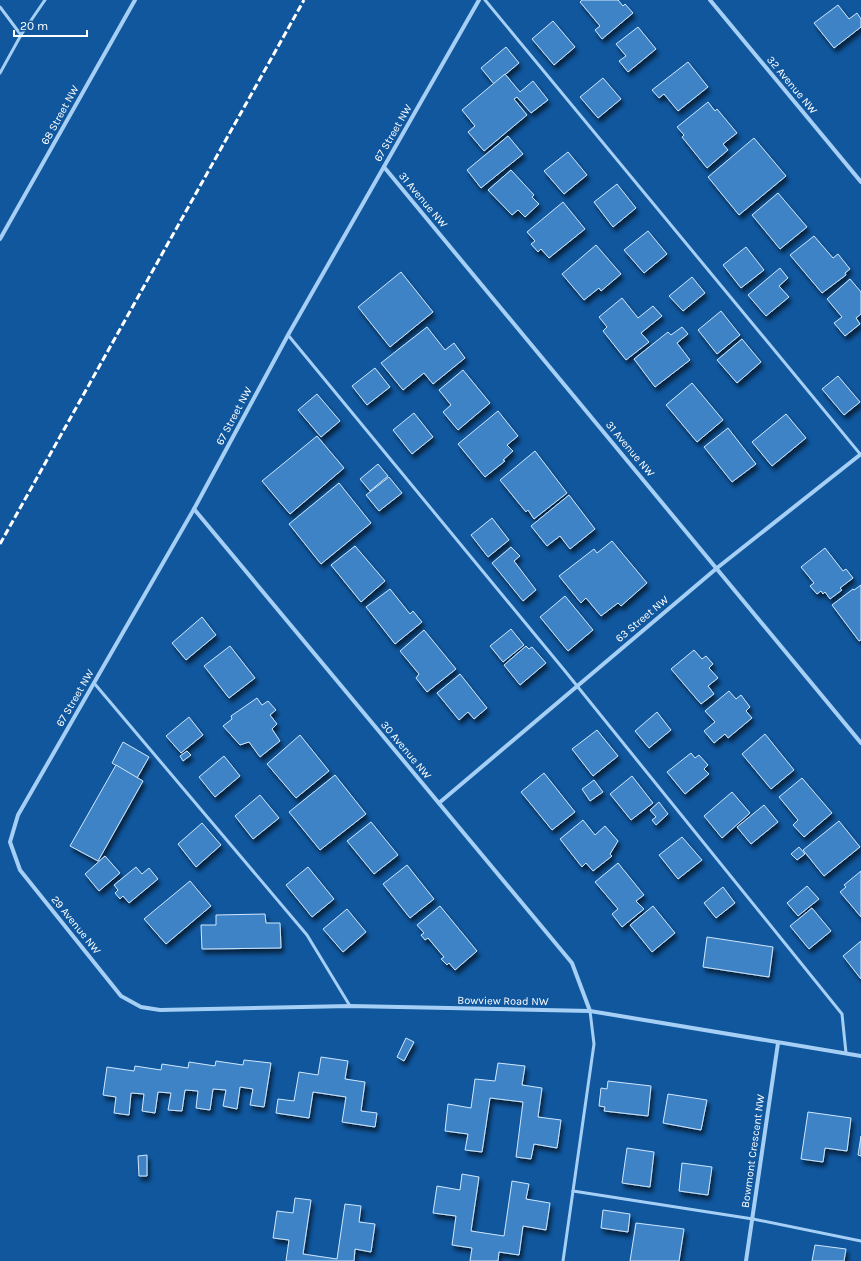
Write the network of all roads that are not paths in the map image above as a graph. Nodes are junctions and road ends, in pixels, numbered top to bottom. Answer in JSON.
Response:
{"nodes":[{"id":1,"x":45,"y":0,"type":"edge"},
{"id":2,"x":135,"y":0,"type":"edge"},
{"id":3,"x":480,"y":0,"type":"edge"},
{"id":4,"x":485,"y":0,"type":"edge"},
{"id":5,"x":710,"y":0,"type":"edge"},
{"id":6,"x":0,"y":7,"type":"edge"},
{"id":7,"x":21,"y":35,"type":"junction"},
{"id":8,"x":0,"y":73,"type":"edge"},
{"id":9,"x":384,"y":167,"type":"junction"},
{"id":10,"x":861,"y":182,"type":"edge"},
{"id":11,"x":0,"y":239,"type":"edge"},
{"id":12,"x":288,"y":335,"type":"junction"},
{"id":13,"x":861,"y":454,"type":"edge"},
{"id":14,"x":194,"y":509,"type":"junction"},
{"id":15,"x":717,"y":568,"type":"junction"},
{"id":16,"x":94,"y":683,"type":"junction"},
{"id":17,"x":577,"y":686,"type":"junction"},
{"id":18,"x":861,"y":743,"type":"edge"},
{"id":19,"x":439,"y":803,"type":"junction"},
{"id":20,"x":10,"y":842,"type":"joint"},
{"id":21,"x":350,"y":1006,"type":"junction"},
{"id":22,"x":141,"y":1007,"type":"joint"},
{"id":23,"x":590,"y":1011,"type":"junction"},
{"id":24,"x":778,"y":1043,"type":"junction"},
{"id":25,"x":846,"y":1053,"type":"junction"},
{"id":26,"x":861,"y":1056,"type":"edge"},
{"id":27,"x":574,"y":1191,"type":"junction"},
{"id":28,"x":752,"y":1219,"type":"junction"},
{"id":29,"x":861,"y":1241,"type":"edge"},
{"id":30,"x":563,"y":1261,"type":"edge"},
{"id":31,"x":746,"y":1261,"type":"edge"}],
"edges":[{"from":1,"to":7,"type":"lane"},
{"from":2,"to":11,"type":"street","name":"68 Street NW"},
{"from":3,"to":9,"type":"street","name":"67 Street NW"},
{"from":4,"to":13,"type":"lane"},
{"from":5,"to":10,"type":"street","name":"32 Avenue NW"},
{"from":6,"to":7,"type":"lane"},
{"from":7,"to":8,"type":"lane"},
{"from":9,"to":12,"type":"street","name":"67 Street NW"},
{"from":9,"to":15,"type":"street","name":"31 Avenue NW"},
{"from":12,"to":14,"type":"street","name":"67 Street NW"},
{"from":12,"to":17,"type":"lane"},
{"from":13,"to":15,"type":"street","name":"63 Street NW"},
{"from":14,"to":16,"type":"street","name":"67 Street NW"},
{"from":14,"to":19,"type":"street","name":"30 Avenue NW"},
{"from":15,"to":17,"type":"street","name":"63 Street NW"},
{"from":15,"to":18,"type":"street","name":"31 Avenue NW"},
{"from":16,"to":20,"type":"street","name":"67 Street NW"},
{"from":16,"to":21,"type":"lane"},
{"from":17,"to":19,"type":"street","name":"63 Street NW"},
{"from":17,"to":25,"type":"lane"},
{"from":19,"to":23,"type":"street","name":"30 Avenue NW"},
{"from":20,"to":22,"type":"street","name":"29 Avenue NW"},
{"from":21,"to":22,"type":"street","name":"Bowview Road NW"},
{"from":21,"to":23,"type":"street","name":"Bowview Road NW"},
{"from":23,"to":24,"type":"street","name":"Bowview Road NW"},
{"from":23,"to":27,"type":"lane"},
{"from":24,"to":25,"type":"street","name":"Bowview Road NW"},
{"from":24,"to":28,"type":"street","name":"Bowmont Crescent NW"},
{"from":25,"to":26,"type":"street","name":"Bowview Road NW"},
{"from":27,"to":28,"type":"lane"},
{"from":27,"to":30,"type":"lane"},
{"from":28,"to":29,"type":"lane"},
{"from":28,"to":31,"type":"street","name":"Bowmont Crescent NW"}]}
